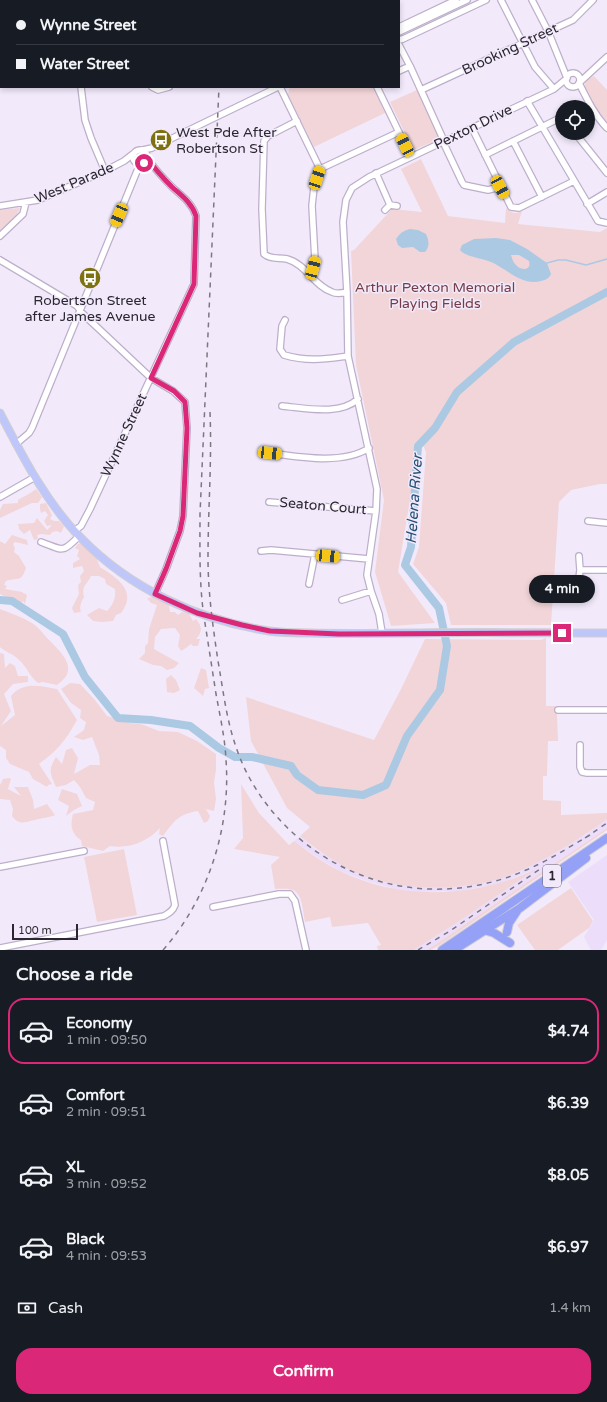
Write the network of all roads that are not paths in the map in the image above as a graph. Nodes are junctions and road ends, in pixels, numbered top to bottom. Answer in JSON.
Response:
{"nodes":[{"id":1,"x":486,"y":0,"type":"edge"},
{"id":2,"x":501,"y":0,"type":"edge"},
{"id":3,"x":532,"y":0,"type":"edge"},
{"id":4,"x":594,"y":0,"type":"edge"},
{"id":5,"x":461,"y":1,"type":"edge"},
{"id":6,"x":400,"y":27,"type":"edge"},
{"id":7,"x":548,"y":31,"type":"junction"},
{"id":8,"x":400,"y":32,"type":"edge"},
{"id":9,"x":401,"y":39,"type":"edge"},
{"id":10,"x":523,"y":43,"type":"junction"},
{"id":11,"x":400,"y":47,"type":"edge"},
{"id":12,"x":607,"y":57,"type":"edge"},
{"id":13,"x":562,"y":64,"type":"junction"},
{"id":14,"x":410,"y":66,"type":"junction"},
{"id":15,"x":594,"y":68,"type":"junction"},
{"id":16,"x":400,"y":71,"type":"edge"},
{"id":17,"x":575,"y":74,"type":"junction"},
{"id":18,"x":567,"y":78,"type":"junction"},
{"id":19,"x":579,"y":83,"type":"junction"},
{"id":20,"x":571,"y":86,"type":"junction"},
{"id":21,"x":80,"y":88,"type":"edge"},
{"id":22,"x":154,"y":88,"type":"edge"},
{"id":23,"x":165,"y":88,"type":"edge"},
{"id":24,"x":277,"y":88,"type":"edge"},
{"id":25,"x":280,"y":88,"type":"edge"},
{"id":26,"x":377,"y":88,"type":"edge"},
{"id":27,"x":554,"y":89,"type":"junction"},
{"id":28,"x":422,"y":90,"type":"junction"},
{"id":29,"x":587,"y":100,"type":"edge"},
{"id":30,"x":588,"y":100,"type":"edge"},
{"id":31,"x":527,"y":101,"type":"junction"},
{"id":32,"x":595,"y":112,"type":"edge"},
{"id":33,"x":555,"y":120,"type":"edge"},
{"id":34,"x":297,"y":121,"type":"junction"},
{"id":35,"x":541,"y":127,"type":"junction"},
{"id":36,"x":472,"y":128,"type":"junction"},
{"id":37,"x":607,"y":128,"type":"edge"},
{"id":38,"x":399,"y":132,"type":"junction"},
{"id":39,"x":581,"y":140,"type":"edge"},
{"id":40,"x":444,"y":141,"type":"junction"},
{"id":41,"x":512,"y":141,"type":"junction"},
{"id":42,"x":133,"y":154,"type":"junction"},
{"id":43,"x":485,"y":155,"type":"junction"},
{"id":44,"x":411,"y":157,"type":"junction"},
{"id":45,"x":142,"y":159,"type":"junction"},
{"id":46,"x":124,"y":161,"type":"junction"},
{"id":47,"x":320,"y":169,"type":"junction"},
{"id":48,"x":106,"y":171,"type":"junction"},
{"id":49,"x":376,"y":173,"type":"junction"},
{"id":50,"x":607,"y":173,"type":"edge"},
{"id":51,"x":574,"y":181,"type":"junction"},
{"id":52,"x":500,"y":187,"type":"junction"},
{"id":53,"x":607,"y":192,"type":"edge"},
{"id":54,"x":542,"y":197,"type":"junction"},
{"id":55,"x":26,"y":202,"type":"junction"},
{"id":56,"x":587,"y":204,"type":"junction"},
{"id":57,"x":390,"y":205,"type":"junction"},
{"id":58,"x":0,"y":206,"type":"edge"},
{"id":59,"x":397,"y":206,"type":"dead end"},
{"id":60,"x":385,"y":210,"type":"dead end"},
{"id":61,"x":607,"y":223,"type":"edge"},
{"id":62,"x":0,"y":236,"type":"edge"},
{"id":63,"x":0,"y":260,"type":"edge"},
{"id":64,"x":311,"y":276,"type":"junction"},
{"id":65,"x":347,"y":292,"type":"junction"},
{"id":66,"x":80,"y":310,"type":"junction"},
{"id":67,"x":285,"y":320,"type":"dead end"},
{"id":68,"x":348,"y":356,"type":"junction"},
{"id":69,"x":151,"y":378,"type":"junction"},
{"id":70,"x":358,"y":399,"type":"junction"},
{"id":71,"x":282,"y":406,"type":"dead end"},
{"id":72,"x":0,"y":413,"type":"edge"},
{"id":73,"x":16,"y":444,"type":"junction"},
{"id":74,"x":369,"y":448,"type":"junction"},
{"id":75,"x":270,"y":453,"type":"dead end"},
{"id":76,"x":34,"y":477,"type":"junction"},
{"id":77,"x":0,"y":497,"type":"edge"},
{"id":78,"x":269,"y":502,"type":"dead end"},
{"id":79,"x":376,"y":511,"type":"junction"},
{"id":80,"x":588,"y":520,"type":"dead end"},
{"id":81,"x":607,"y":523,"type":"edge"},
{"id":82,"x":77,"y":534,"type":"junction"},
{"id":83,"x":41,"y":542,"type":"dead end"},
{"id":84,"x":261,"y":551,"type":"dead end"},
{"id":85,"x":315,"y":554,"type":"junction"},
{"id":86,"x":579,"y":556,"type":"dead end"},
{"id":87,"x":369,"y":559,"type":"junction"},
{"id":88,"x":580,"y":570,"type":"junction"},
{"id":89,"x":607,"y":570,"type":"edge"},
{"id":90,"x":309,"y":584,"type":"dead end"},
{"id":91,"x":578,"y":586,"type":"dead end"},
{"id":92,"x":370,"y":591,"type":"junction"},
{"id":93,"x":155,"y":594,"type":"junction"},
{"id":94,"x":342,"y":600,"type":"dead end"},
{"id":95,"x":382,"y":633,"type":"junction"},
{"id":96,"x":607,"y":633,"type":"edge"},
{"id":97,"x":558,"y":710,"type":"dead end"},
{"id":98,"x":607,"y":710,"type":"edge"},
{"id":99,"x":580,"y":745,"type":"dead end"},
{"id":100,"x":607,"y":773,"type":"edge"},
{"id":101,"x":607,"y":838,"type":"edge"},
{"id":102,"x":163,"y":841,"type":"dead end"},
{"id":103,"x":607,"y":843,"type":"edge"},
{"id":104,"x":84,"y":851,"type":"dead end"},
{"id":105,"x":0,"y":867,"type":"edge"},
{"id":106,"x":213,"y":907,"type":"dead end"},
{"id":107,"x":520,"y":908,"type":"junction"},
{"id":108,"x":484,"y":930,"type":"junction"},
{"id":109,"x":507,"y":932,"type":"dead end"},
{"id":110,"x":510,"y":943,"type":"dead end"},
{"id":111,"x":0,"y":948,"type":"edge"},
{"id":112,"x":306,"y":950,"type":"edge"},
{"id":113,"x":442,"y":950,"type":"edge"},
{"id":114,"x":454,"y":950,"type":"edge"}],
"edges":[{"from":1,"to":9,"type":"street"},
{"from":2,"to":10,"type":"street"},
{"from":3,"to":7,"type":"street"},
{"from":4,"to":7,"type":"street","name":"Brooking Street"},
{"from":5,"to":6,"type":"street"},
{"from":5,"to":8,"type":"street"},
{"from":7,"to":10,"type":"street","name":"Brooking Street"},
{"from":7,"to":13,"type":"street"},
{"from":9,"to":11,"type":"street"},
{"from":10,"to":27,"type":"street"},
{"from":10,"to":28,"type":"street","name":"Brooking Street"},
{"from":11,"to":14,"type":"street"},
{"from":12,"to":15,"type":"street"},
{"from":13,"to":17,"type":"street"},
{"from":13,"to":18,"type":"street"},
{"from":14,"to":16,"type":"street"},
{"from":14,"to":28,"type":"street"},
{"from":15,"to":17,"type":"street"},
{"from":15,"to":19,"type":"street"},
{"from":17,"to":18,"type":"street"},
{"from":17,"to":19,"type":"street"},
{"from":18,"to":20,"type":"street"},
{"from":18,"to":27,"type":"street","name":"Pexton Drive"},
{"from":19,"to":20,"type":"street"},
{"from":19,"to":30,"type":"street"},
{"from":20,"to":27,"type":"street","name":"Pexton Drive"},
{"from":20,"to":29,"type":"street"},
{"from":21,"to":48,"type":"street"},
{"from":22,"to":23,"type":"street"},
{"from":24,"to":45,"type":"street","name":"West Parade"},
{"from":25,"to":34,"type":"street"},
{"from":26,"to":38,"type":"street"},
{"from":27,"to":31,"type":"street","name":"Pexton Drive"},
{"from":28,"to":40,"type":"street"},
{"from":31,"to":35,"type":"street"},
{"from":31,"to":36,"type":"street","name":"Pexton Drive"},
{"from":32,"to":37,"type":"street"},
{"from":33,"to":35,"type":"street"},
{"from":34,"to":47,"type":"street"},
{"from":34,"to":64,"type":"street"},
{"from":35,"to":41,"type":"street"},
{"from":35,"to":51,"type":"street"},
{"from":36,"to":40,"type":"street","name":"Pexton Drive"},
{"from":36,"to":43,"type":"street"},
{"from":38,"to":44,"type":"street"},
{"from":38,"to":47,"type":"street"},
{"from":39,"to":50,"type":"street"},
{"from":40,"to":44,"type":"street","name":"Pexton Drive"},
{"from":40,"to":52,"type":"street"},
{"from":41,"to":43,"type":"street"},
{"from":41,"to":54,"type":"street"},
{"from":42,"to":45,"type":"street"},
{"from":42,"to":45,"type":"street","name":"West Parade"},
{"from":42,"to":46,"type":"street","name":"West Parade"},
{"from":43,"to":52,"type":"street"},
{"from":44,"to":49,"type":"street","name":"Pexton Drive"},
{"from":45,"to":46,"type":"street","name":"West Parade"},
{"from":45,"to":66,"type":"street"},
{"from":45,"to":69,"type":"street","name":"Wynne Street"},
{"from":46,"to":48,"type":"street","name":"West Parade"},
{"from":47,"to":64,"type":"street"},
{"from":48,"to":55,"type":"street","name":"West Parade"},
{"from":49,"to":57,"type":"street"},
{"from":49,"to":65,"type":"street","name":"Pexton Drive"},
{"from":51,"to":54,"type":"street"},
{"from":51,"to":56,"type":"street"},
{"from":52,"to":54,"type":"street"},
{"from":53,"to":56,"type":"street"},
{"from":55,"to":58,"type":"street","name":"West Parade"},
{"from":55,"to":62,"type":"street"},
{"from":56,"to":61,"type":"street"},
{"from":57,"to":59,"type":"street"},
{"from":57,"to":60,"type":"street"},
{"from":63,"to":66,"type":"street"},
{"from":64,"to":65,"type":"street"},
{"from":65,"to":68,"type":"street","name":"Pexton Drive"},
{"from":66,"to":69,"type":"street"},
{"from":66,"to":73,"type":"street"},
{"from":67,"to":68,"type":"street"},
{"from":68,"to":70,"type":"street","name":"Pexton Drive"},
{"from":69,"to":82,"type":"street","name":"Wynne Street"},
{"from":69,"to":93,"type":"street"},
{"from":70,"to":71,"type":"street"},
{"from":70,"to":74,"type":"street","name":"Pexton Drive"},
{"from":72,"to":73,"type":"main road"},
{"from":73,"to":76,"type":"main road"},
{"from":74,"to":75,"type":"street"},
{"from":74,"to":79,"type":"street","name":"Pexton Drive"},
{"from":76,"to":77,"type":"street"},
{"from":76,"to":82,"type":"main road"},
{"from":78,"to":79,"type":"street","name":"Seaton Court"},
{"from":79,"to":87,"type":"street","name":"Pexton Drive"},
{"from":80,"to":81,"type":"street"},
{"from":82,"to":83,"type":"street","name":"Wynne Street"},
{"from":82,"to":93,"type":"main road"},
{"from":84,"to":85,"type":"street"},
{"from":85,"to":87,"type":"street"},
{"from":85,"to":90,"type":"street"},
{"from":86,"to":88,"type":"street"},
{"from":87,"to":92,"type":"street","name":"Pexton Drive"},
{"from":88,"to":89,"type":"street"},
{"from":88,"to":91,"type":"street"},
{"from":92,"to":94,"type":"street"},
{"from":92,"to":95,"type":"street","name":"Pexton Drive"},
{"from":93,"to":95,"type":"main road"},
{"from":95,"to":96,"type":"main road"},
{"from":97,"to":98,"type":"street"},
{"from":99,"to":100,"type":"street"},
{"from":101,"to":113,"type":"highway","number":"1"},
{"from":102,"to":111,"type":"street"},
{"from":103,"to":107,"type":"highway","number":"1"},
{"from":104,"to":105,"type":"street"},
{"from":106,"to":112,"type":"street"},
{"from":107,"to":108,"type":"highway","number":"1"},
{"from":107,"to":109,"type":"highway"},
{"from":108,"to":110,"type":"highway"},
{"from":108,"to":114,"type":"highway","number":"1"}]}
